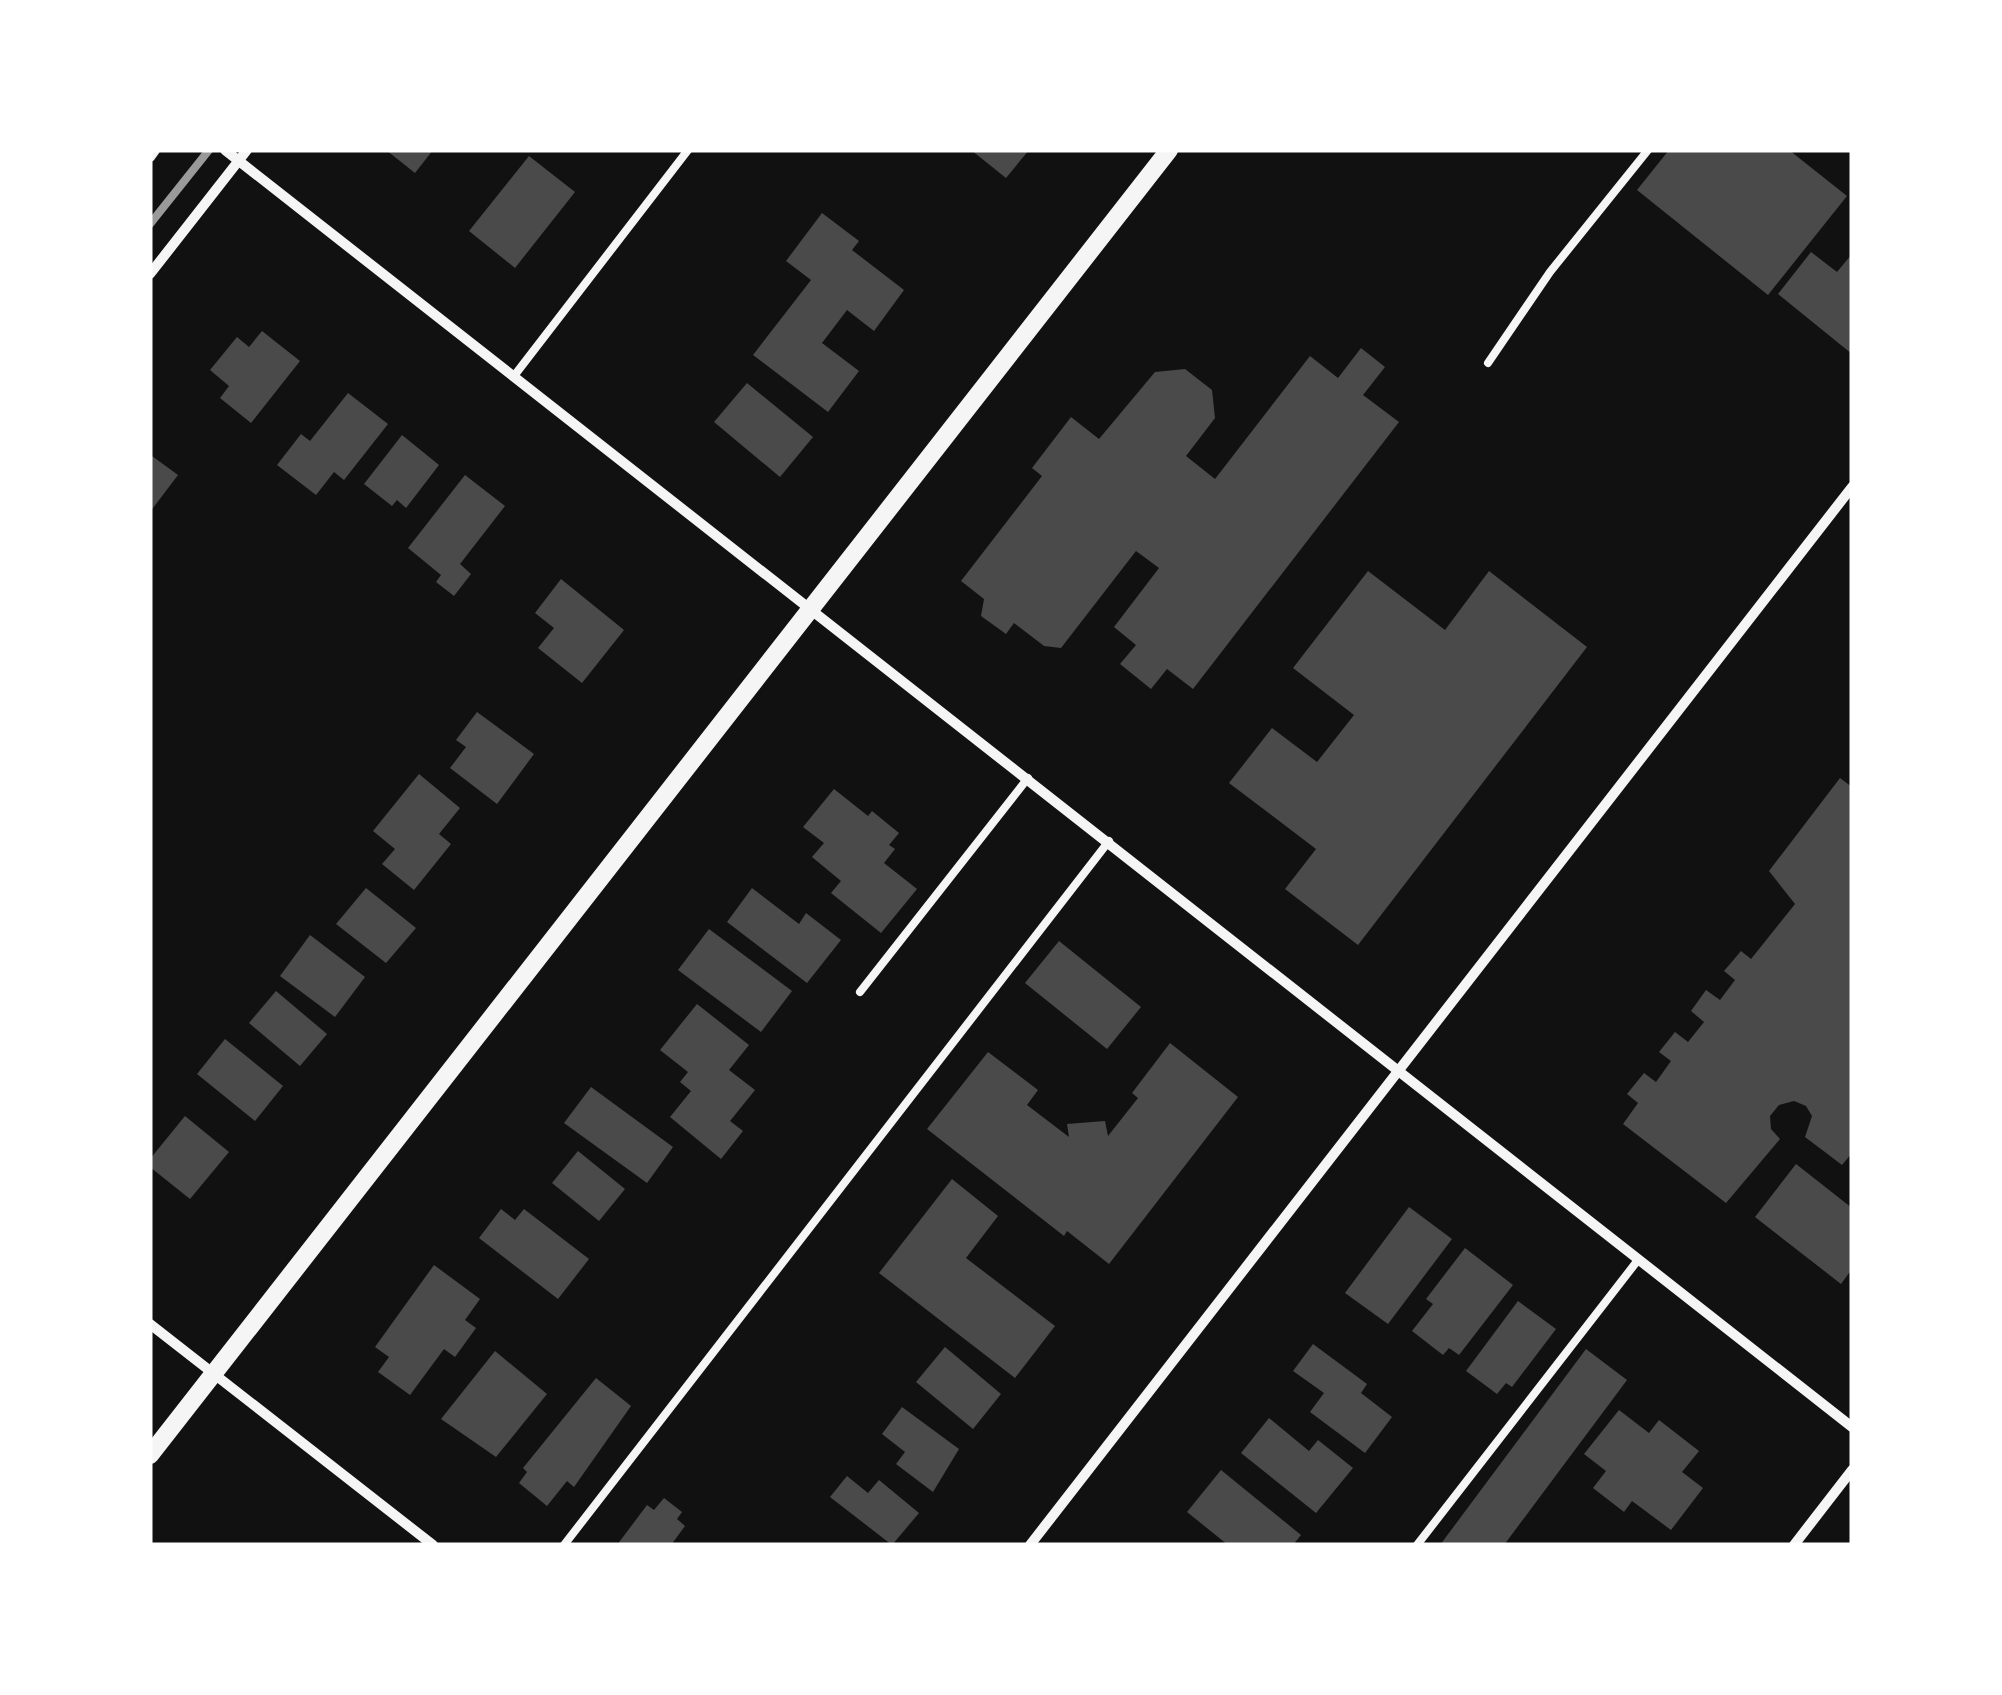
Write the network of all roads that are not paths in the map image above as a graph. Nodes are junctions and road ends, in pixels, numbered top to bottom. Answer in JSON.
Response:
{"nodes":[{"id":1,"x":155,"y":150,"type":"edge"},
{"id":2,"x":224,"y":150,"type":"edge"},
{"id":3,"x":247,"y":150,"type":"edge"},
{"id":4,"x":688,"y":150,"type":"edge"},
{"id":5,"x":1169,"y":150,"type":"edge"},
{"id":6,"x":1648,"y":150,"type":"edge"},
{"id":7,"x":150,"y":156,"type":"edge"},
{"id":8,"x":239,"y":160,"type":"junction"},
{"id":9,"x":150,"y":274,"type":"edge"},
{"id":10,"x":1488,"y":363,"type":"dead end"},
{"id":11,"x":514,"y":376,"type":"junction"},
{"id":12,"x":1852,"y":487,"type":"edge"},
{"id":13,"x":811,"y":608,"type":"junction"},
{"id":14,"x":1028,"y":778,"type":"junction"},
{"id":15,"x":1109,"y":841,"type":"junction"},
{"id":16,"x":860,"y":992,"type":"dead end"},
{"id":17,"x":1399,"y":1072,"type":"junction"},
{"id":18,"x":1638,"y":1260,"type":"junction"},
{"id":19,"x":150,"y":1324,"type":"edge"},
{"id":20,"x":213,"y":1374,"type":"junction"},
{"id":21,"x":1852,"y":1426,"type":"edge"},
{"id":22,"x":150,"y":1455,"type":"edge"},
{"id":23,"x":1852,"y":1470,"type":"edge"},
{"id":24,"x":433,"y":1545,"type":"edge"},
{"id":25,"x":564,"y":1545,"type":"edge"},
{"id":26,"x":1030,"y":1545,"type":"edge"},
{"id":27,"x":1417,"y":1545,"type":"edge"},
{"id":28,"x":1794,"y":1545,"type":"edge"}],
"edges":[{"from":1,"to":7,"type":"street"},
{"from":2,"to":8,"type":"street"},
{"from":3,"to":8,"type":"street"},
{"from":4,"to":11,"type":"lane"},
{"from":5,"to":13,"type":"street"},
{"from":6,"to":10,"type":"lane"},
{"from":8,"to":9,"type":"street"},
{"from":8,"to":11,"type":"street"},
{"from":11,"to":13,"type":"street"},
{"from":12,"to":17,"type":"street"},
{"from":13,"to":14,"type":"street"},
{"from":13,"to":20,"type":"street"},
{"from":14,"to":15,"type":"street"},
{"from":14,"to":16,"type":"lane"},
{"from":15,"to":17,"type":"street"},
{"from":15,"to":25,"type":"lane"},
{"from":17,"to":18,"type":"street"},
{"from":17,"to":26,"type":"street"},
{"from":18,"to":21,"type":"street"},
{"from":18,"to":27,"type":"lane"},
{"from":19,"to":20,"type":"street"},
{"from":20,"to":22,"type":"street"},
{"from":20,"to":24,"type":"street"},
{"from":23,"to":28,"type":"street"}]}
